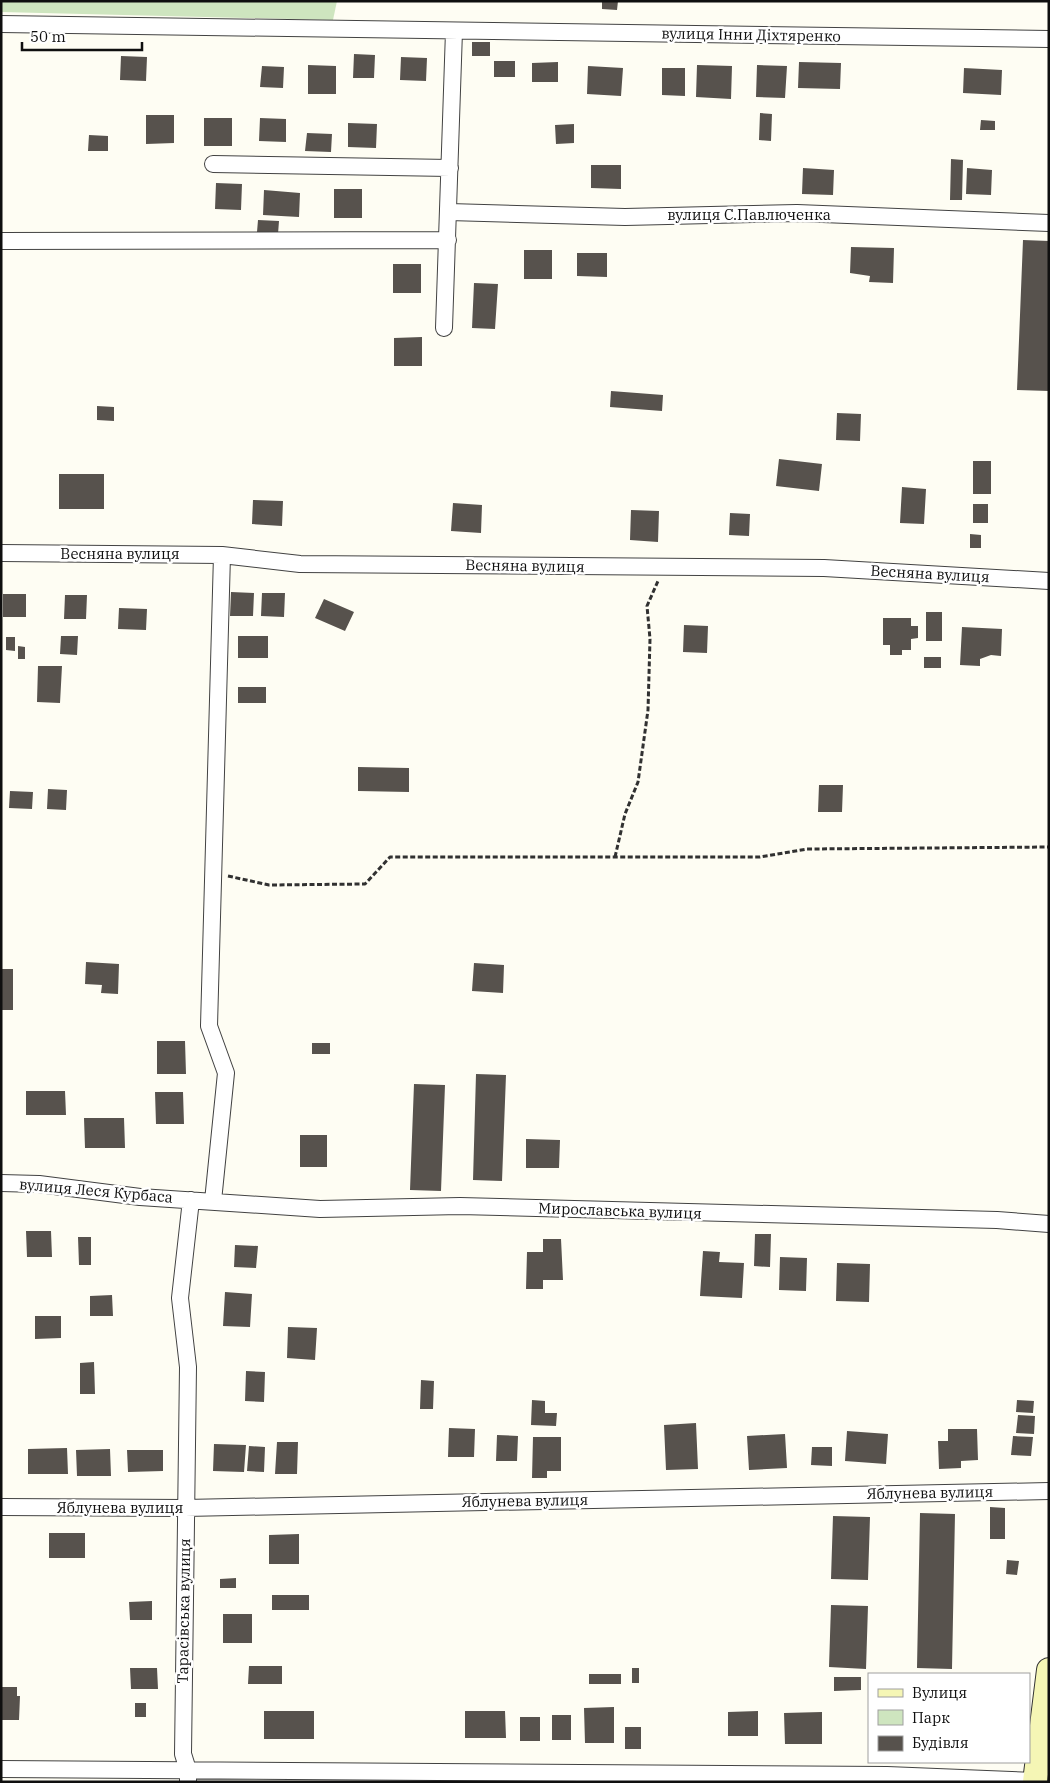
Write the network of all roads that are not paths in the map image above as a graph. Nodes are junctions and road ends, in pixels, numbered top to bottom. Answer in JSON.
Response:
{"nodes":[{"id":1,"x":1,"y":24,"type":"edge"},
{"id":2,"x":454,"y":31,"type":"junction"},
{"id":3,"x":1049,"y":39,"type":"edge"},
{"id":4,"x":213,"y":164,"type":"dead end"},
{"id":5,"x":450,"y":168,"type":"junction"},
{"id":6,"x":449,"y":212,"type":"junction"},
{"id":7,"x":1049,"y":223,"type":"edge"},
{"id":8,"x":448,"y":240,"type":"junction"},
{"id":9,"x":1,"y":241,"type":"edge"},
{"id":10,"x":444,"y":328,"type":"dead end"},
{"id":11,"x":1,"y":553,"type":"edge"},
{"id":12,"x":222,"y":555,"type":"junction"},
{"id":13,"x":1049,"y":581,"type":"edge"},
{"id":14,"x":1,"y":1183,"type":"edge"},
{"id":15,"x":191,"y":1200,"type":"junction"},
{"id":16,"x":213,"y":1201,"type":"junction"},
{"id":17,"x":1049,"y":1224,"type":"edge"},
{"id":18,"x":1049,"y":1491,"type":"edge"},
{"id":19,"x":1,"y":1507,"type":"edge"},
{"id":20,"x":185,"y":1508,"type":"junction"},
{"id":21,"x":1049,"y":1670,"type":"edge"},
{"id":22,"x":1,"y":1769,"type":"edge"},
{"id":23,"x":188,"y":1776,"type":"edge"},
{"id":24,"x":1035,"y":1781,"type":"edge"}],
"edges":[{"from":1,"to":2,"type":"street","name":"вулиця Інни Діхтяренко"},
{"from":2,"to":3,"type":"street","name":"вулиця Інни Діхтяренко"},
{"from":2,"to":5,"type":"street"},
{"from":4,"to":5,"type":"street"},
{"from":5,"to":6,"type":"street"},
{"from":6,"to":7,"type":"street","name":"вулиця С.Павлюченка"},
{"from":6,"to":8,"type":"street"},
{"from":8,"to":9,"type":"street"},
{"from":8,"to":10,"type":"street"},
{"from":11,"to":12,"type":"street","name":"Весняна вулиця"},
{"from":12,"to":13,"type":"street","name":"Весняна вулиця"},
{"from":12,"to":16,"type":"street"},
{"from":14,"to":15,"type":"street","name":"вулиця Леся Курбаса"},
{"from":15,"to":16,"type":"street","name":"Мирославська вулиця"},
{"from":15,"to":20,"type":"street","name":"Тарасівська вулиця"},
{"from":16,"to":17,"type":"street","name":"Мирославська вулиця"},
{"from":18,"to":20,"type":"street","name":"Яблунева вулиця"},
{"from":19,"to":20,"type":"street","name":"Яблунева вулиця"},
{"from":20,"to":23,"type":"street","name":"Тарасівська вулиця"},
{"from":21,"to":24,"type":"street"},
{"from":22,"to":23,"type":"street"},
{"from":23,"to":24,"type":"street"}]}
